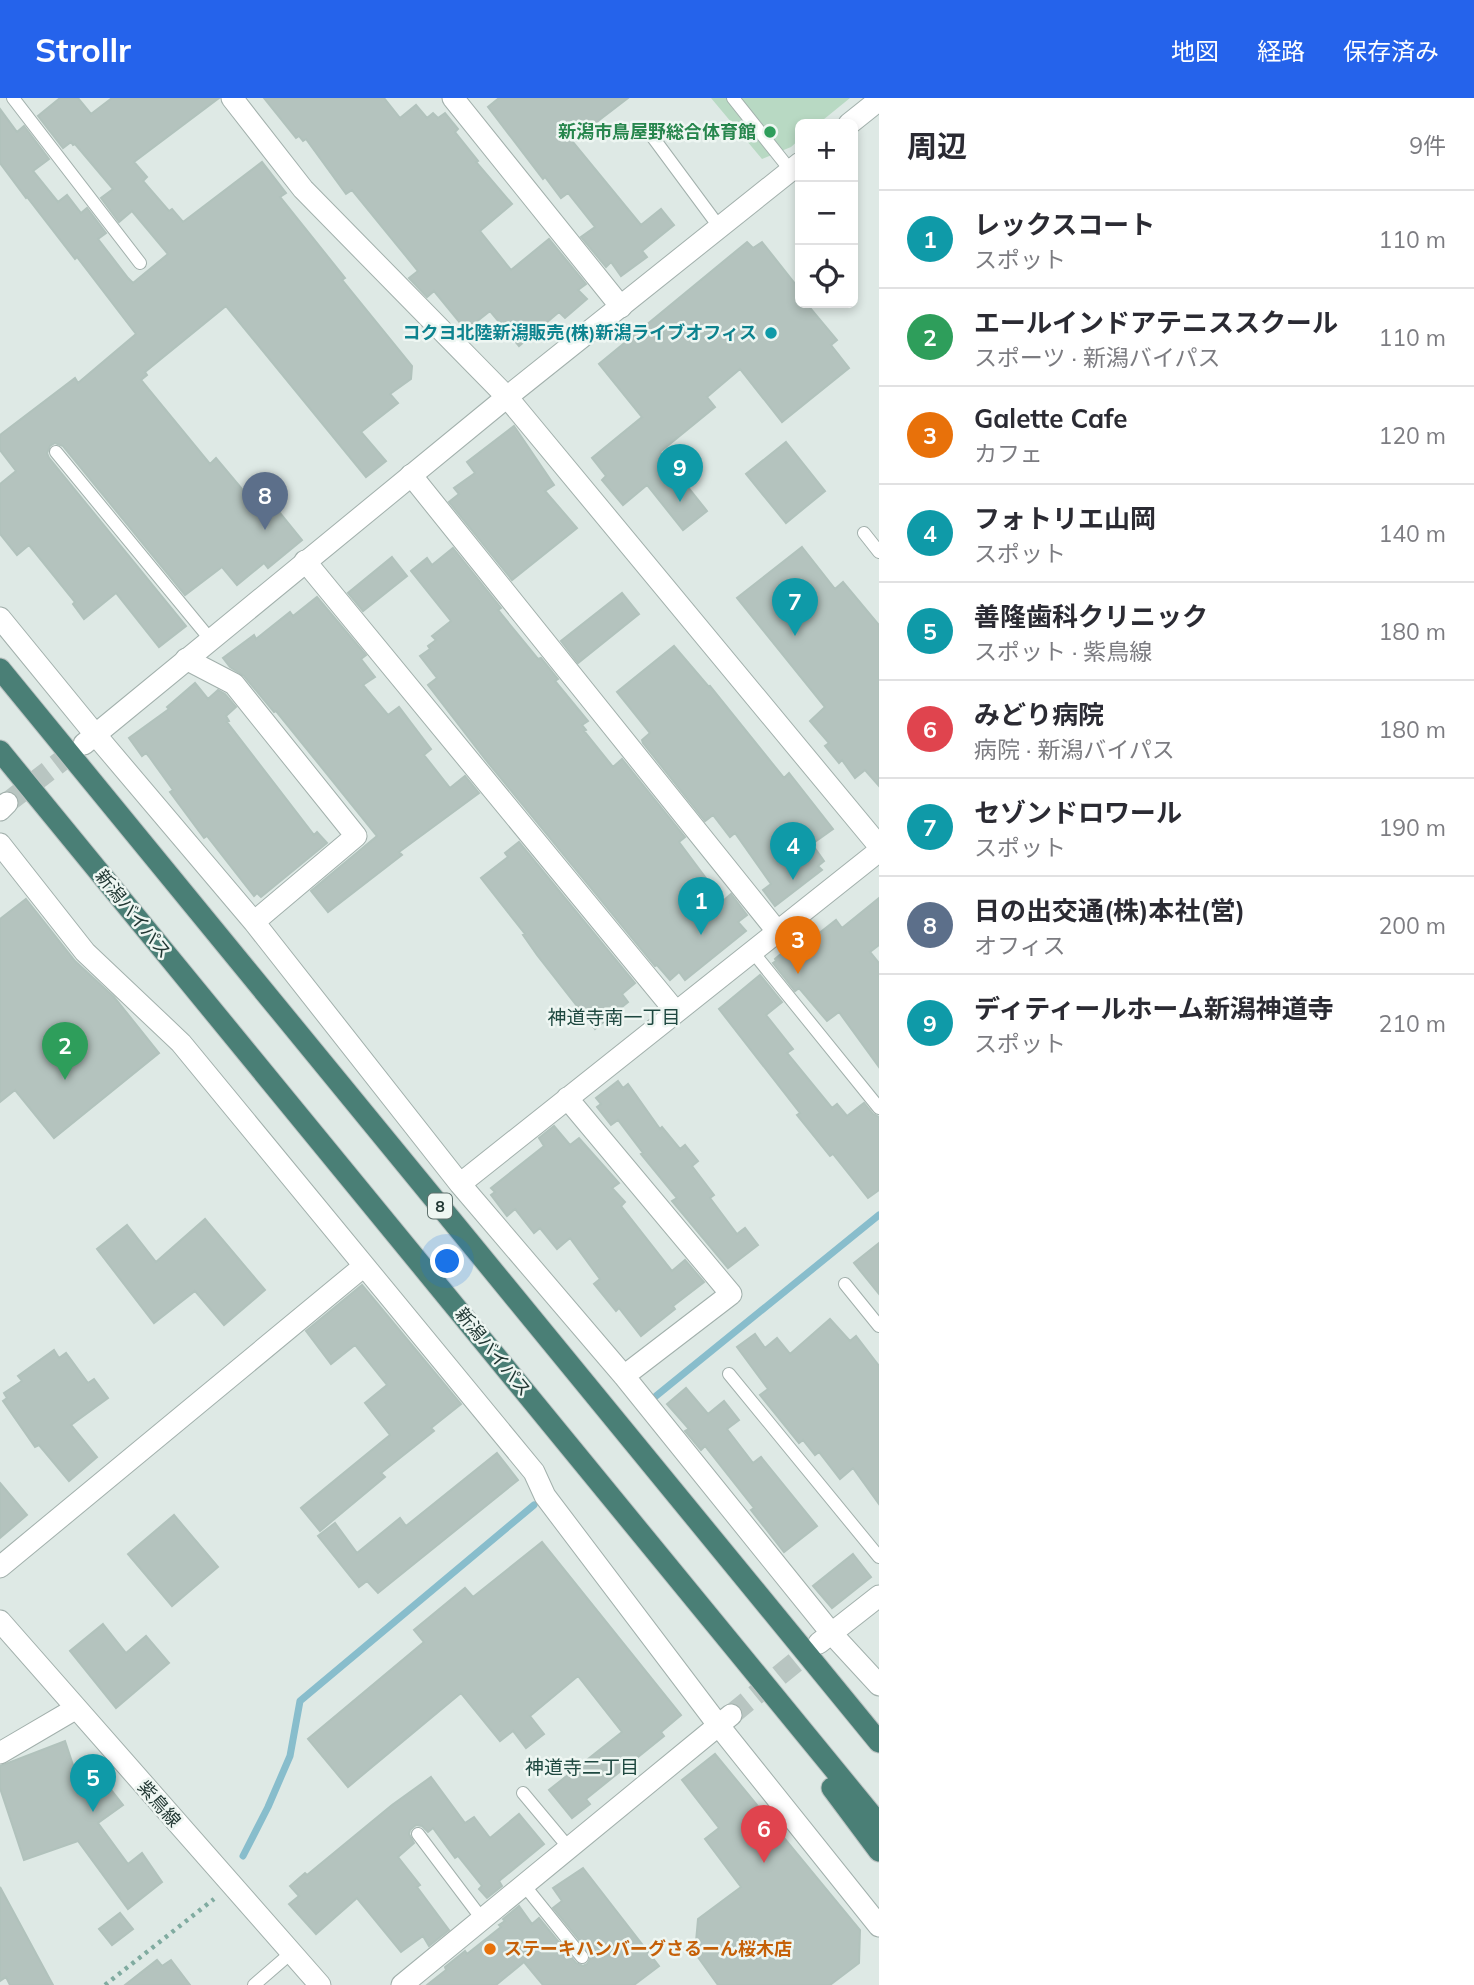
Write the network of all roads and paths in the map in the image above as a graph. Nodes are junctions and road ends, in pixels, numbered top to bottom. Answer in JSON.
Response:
{"nodes":[{"id":1,"x":13,"y":98,"type":"edge"},
{"id":2,"x":232,"y":98,"type":"edge"},
{"id":3,"x":453,"y":98,"type":"edge"},
{"id":4,"x":733,"y":98,"type":"edge"},
{"id":5,"x":879,"y":100,"type":"edge"},
{"id":6,"x":855,"y":112,"type":"edge"},
{"id":7,"x":646,"y":128,"type":"dead end"},
{"id":8,"x":795,"y":166,"type":"edge"},
{"id":9,"x":795,"y":168,"type":"edge"},
{"id":10,"x":720,"y":228,"type":"junction"},
{"id":11,"x":140,"y":262,"type":"dead end"},
{"id":12,"x":621,"y":307,"type":"junction"},
{"id":13,"x":507,"y":397,"type":"junction"},
{"id":14,"x":56,"y":452,"type":"dead end"},
{"id":15,"x":411,"y":475,"type":"junction"},
{"id":16,"x":864,"y":533,"type":"dead end"},
{"id":17,"x":879,"y":552,"type":"edge"},
{"id":18,"x":305,"y":561,"type":"junction"},
{"id":19,"x":0,"y":618,"type":"edge"},
{"id":20,"x":210,"y":639,"type":"junction"},
{"id":21,"x":186,"y":659,"type":"junction"},
{"id":22,"x":0,"y":669,"type":"edge"},
{"id":23,"x":89,"y":738,"type":"junction"},
{"id":24,"x":0,"y":751,"type":"edge"},
{"id":25,"x":0,"y":844,"type":"edge"},
{"id":26,"x":879,"y":848,"type":"edge"},
{"id":27,"x":254,"y":922,"type":"junction"},
{"id":28,"x":777,"y":931,"type":"junction"},
{"id":29,"x":752,"y":951,"type":"junction"},
{"id":30,"x":676,"y":1012,"type":"junction"},
{"id":31,"x":567,"y":1098,"type":"junction"},
{"id":32,"x":879,"y":1108,"type":"edge"},
{"id":33,"x":460,"y":1184,"type":"junction"},
{"id":34,"x":364,"y":1266,"type":"junction"},
{"id":35,"x":845,"y":1284,"type":"dead end"},
{"id":36,"x":879,"y":1326,"type":"edge"},
{"id":37,"x":729,"y":1374,"type":"dead end"},
{"id":38,"x":624,"y":1376,"type":"junction"},
{"id":39,"x":879,"y":1557,"type":"edge"},
{"id":40,"x":0,"y":1567,"type":"edge"},
{"id":41,"x":673,"y":1573,"type":"junction"},
{"id":42,"x":879,"y":1596,"type":"edge"},
{"id":43,"x":0,"y":1621,"type":"edge"},
{"id":44,"x":825,"y":1638,"type":"junction"},
{"id":45,"x":879,"y":1685,"type":"edge"},
{"id":46,"x":75,"y":1709,"type":"junction"},
{"id":47,"x":725,"y":1721,"type":"junction"},
{"id":48,"x":876,"y":1738,"type":"edge"},
{"id":49,"x":0,"y":1753,"type":"edge"},
{"id":50,"x":523,"y":1793,"type":"dead end"},
{"id":51,"x":879,"y":1824,"type":"edge"},
{"id":52,"x":418,"y":1835,"type":"dead end"},
{"id":53,"x":569,"y":1848,"type":"junction"},
{"id":54,"x":879,"y":1851,"type":"edge"},
{"id":55,"x":524,"y":1885,"type":"junction"},
{"id":56,"x":214,"y":1899,"type":"dead end"},
{"id":57,"x":482,"y":1919,"type":"junction"},
{"id":58,"x":879,"y":1926,"type":"edge"},
{"id":59,"x":291,"y":1953,"type":"junction"},
{"id":60,"x":582,"y":1957,"type":"dead end"},
{"id":61,"x":105,"y":1985,"type":"edge"},
{"id":62,"x":254,"y":1985,"type":"edge"},
{"id":63,"x":320,"y":1985,"type":"edge"},
{"id":64,"x":401,"y":1985,"type":"edge"}],
"edges":[{"from":1,"to":11,"type":"lane"},
{"from":2,"to":13,"type":"street"},
{"from":3,"to":12,"type":"street"},
{"from":4,"to":8,"type":"lane"},
{"from":5,"to":6,"type":"street"},
{"from":7,"to":10,"type":"lane"},
{"from":9,"to":10,"type":"street"},
{"from":10,"to":12,"type":"street"},
{"from":12,"to":13,"type":"street"},
{"from":13,"to":15,"type":"street"},
{"from":13,"to":26,"type":"street"},
{"from":14,"to":20,"type":"lane"},
{"from":15,"to":18,"type":"street"},
{"from":15,"to":28,"type":"street"},
{"from":16,"to":17,"type":"lane"},
{"from":18,"to":20,"type":"street"},
{"from":18,"to":30,"type":"street"},
{"from":19,"to":23,"type":"street"},
{"from":20,"to":21,"type":"street"},
{"from":21,"to":23,"type":"street"},
{"from":21,"to":27,"type":"street"},
{"from":22,"to":48,"type":"highway","number":"8"},
{"from":23,"to":27,"type":"street"},
{"from":24,"to":41,"type":"highway","name":"新潟バイパス"},
{"from":25,"to":34,"type":"street"},
{"from":26,"to":28,"type":"street"},
{"from":27,"to":33,"type":"street"},
{"from":28,"to":29,"type":"street"},
{"from":29,"to":30,"type":"street"},
{"from":29,"to":32,"type":"lane"},
{"from":30,"to":31,"type":"street"},
{"from":31,"to":33,"type":"street"},
{"from":31,"to":38,"type":"street"},
{"from":33,"to":38,"type":"street"},
{"from":34,"to":40,"type":"street"},
{"from":34,"to":47,"type":"street"},
{"from":35,"to":36,"type":"lane"},
{"from":37,"to":39,"type":"lane"},
{"from":38,"to":44,"type":"street"},
{"from":41,"to":51,"type":"highway","name":"新潟バイパス"},
{"from":41,"to":54,"type":"highway"},
{"from":42,"to":44,"type":"street"},
{"from":43,"to":46,"type":"street","name":"紫鳥線"},
{"from":44,"to":45,"type":"street"},
{"from":46,"to":49,"type":"street"},
{"from":46,"to":59,"type":"street","name":"紫鳥線"},
{"from":47,"to":53,"type":"street"},
{"from":47,"to":58,"type":"street"},
{"from":50,"to":53,"type":"lane"},
{"from":52,"to":57,"type":"lane"},
{"from":53,"to":55,"type":"street"},
{"from":55,"to":57,"type":"street"},
{"from":55,"to":60,"type":"lane"},
{"from":56,"to":61,"type":"path"},
{"from":57,"to":64,"type":"street"},
{"from":59,"to":62,"type":"lane"},
{"from":59,"to":63,"type":"street","name":"紫鳥線"}]}
